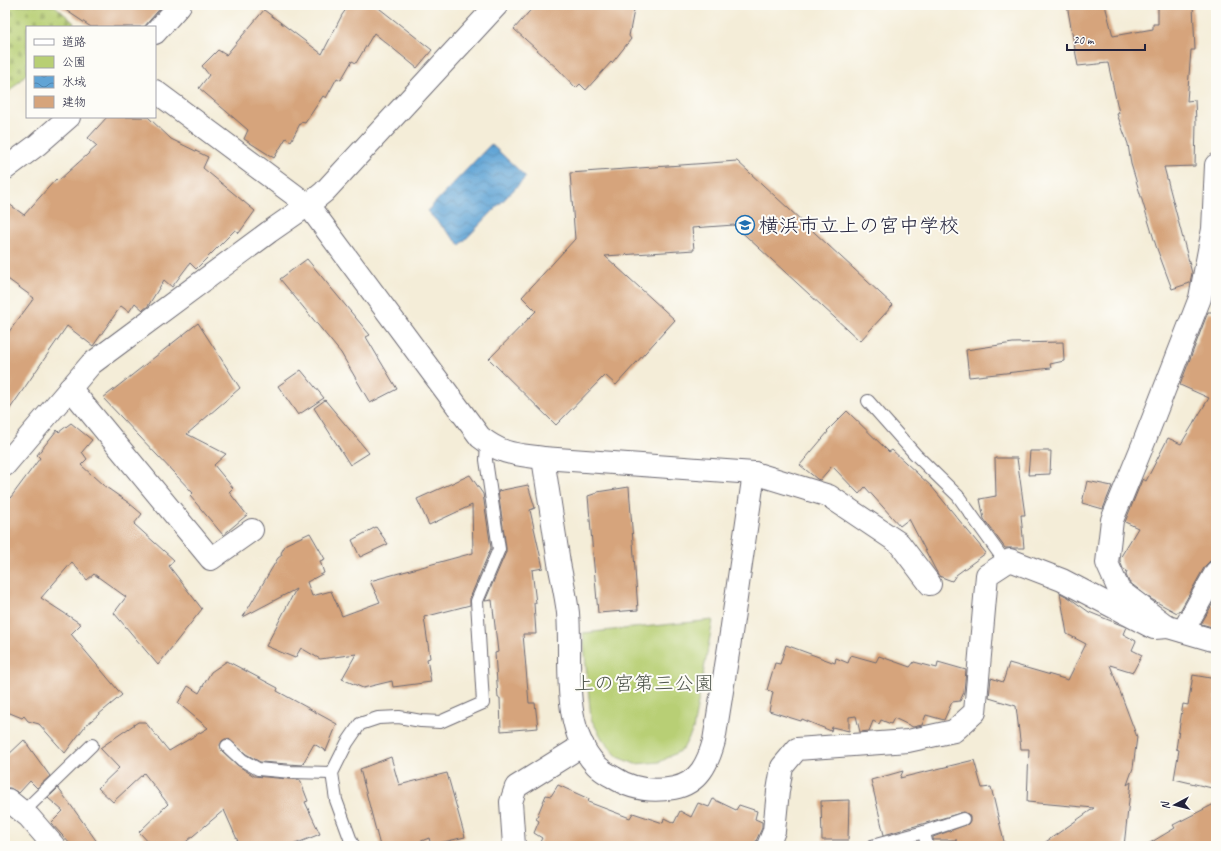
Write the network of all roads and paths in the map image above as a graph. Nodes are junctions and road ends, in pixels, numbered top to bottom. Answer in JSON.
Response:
{"nodes":[{"id":1,"x":180,"y":5,"type":"edge"},
{"id":2,"x":497,"y":5,"type":"edge"},
{"id":3,"x":156,"y":32,"type":"edge"},
{"id":4,"x":156,"y":92,"type":"edge"},
{"id":5,"x":68,"y":118,"type":"edge"},
{"id":6,"x":1216,"y":165,"type":"edge"},
{"id":7,"x":5,"y":169,"type":"edge"},
{"id":8,"x":308,"y":205,"type":"junction"},
{"id":9,"x":70,"y":388,"type":"junction"},
{"id":10,"x":868,"y":401,"type":"dead end"},
{"id":11,"x":487,"y":442,"type":"junction"},
{"id":12,"x":542,"y":458,"type":"junction"},
{"id":13,"x":5,"y":465,"type":"edge"},
{"id":14,"x":754,"y":473,"type":"junction"},
{"id":15,"x":252,"y":530,"type":"dead end"},
{"id":16,"x":1006,"y":563,"type":"junction"},
{"id":17,"x":1216,"y":572,"type":"edge"},
{"id":18,"x":930,"y":584,"type":"dead end"},
{"id":19,"x":1176,"y":629,"type":"junction"},
{"id":20,"x":1216,"y":641,"type":"edge"},
{"id":21,"x":92,"y":745,"type":"dead end"},
{"id":22,"x":583,"y":745,"type":"junction"},
{"id":23,"x":227,"y":746,"type":"dead end"},
{"id":24,"x":332,"y":773,"type":"junction"},
{"id":25,"x":12,"y":805,"type":"edge"},
{"id":26,"x":963,"y":819,"type":"dead end"},
{"id":27,"x":924,"y":832,"type":"junction"},
{"id":28,"x":54,"y":846,"type":"edge"},
{"id":29,"x":354,"y":846,"type":"edge"},
{"id":30,"x":514,"y":846,"type":"edge"},
{"id":31,"x":768,"y":846,"type":"edge"},
{"id":32,"x":872,"y":846,"type":"edge"},
{"id":33,"x":927,"y":846,"type":"edge"}],
"edges":[{"from":1,"to":3,"type":"street"},
{"from":2,"to":8,"type":"street"},
{"from":4,"to":8,"type":"street"},
{"from":5,"to":7,"type":"street"},
{"from":6,"to":19,"type":"street"},
{"from":8,"to":9,"type":"street"},
{"from":8,"to":11,"type":"street"},
{"from":9,"to":13,"type":"street"},
{"from":9,"to":15,"type":"street"},
{"from":10,"to":16,"type":"lane"},
{"from":11,"to":12,"type":"street"},
{"from":11,"to":24,"type":"lane"},
{"from":12,"to":14,"type":"street"},
{"from":12,"to":22,"type":"street"},
{"from":14,"to":18,"type":"street"},
{"from":14,"to":22,"type":"street"},
{"from":16,"to":19,"type":"street"},
{"from":16,"to":31,"type":"street"},
{"from":17,"to":19,"type":"street"},
{"from":19,"to":20,"type":"street"},
{"from":21,"to":25,"type":"lane"},
{"from":22,"to":30,"type":"street"},
{"from":23,"to":24,"type":"lane"},
{"from":24,"to":29,"type":"lane"},
{"from":25,"to":28,"type":"street"},
{"from":26,"to":27,"type":"lane"},
{"from":27,"to":32,"type":"lane"},
{"from":27,"to":33,"type":"lane"}]}
